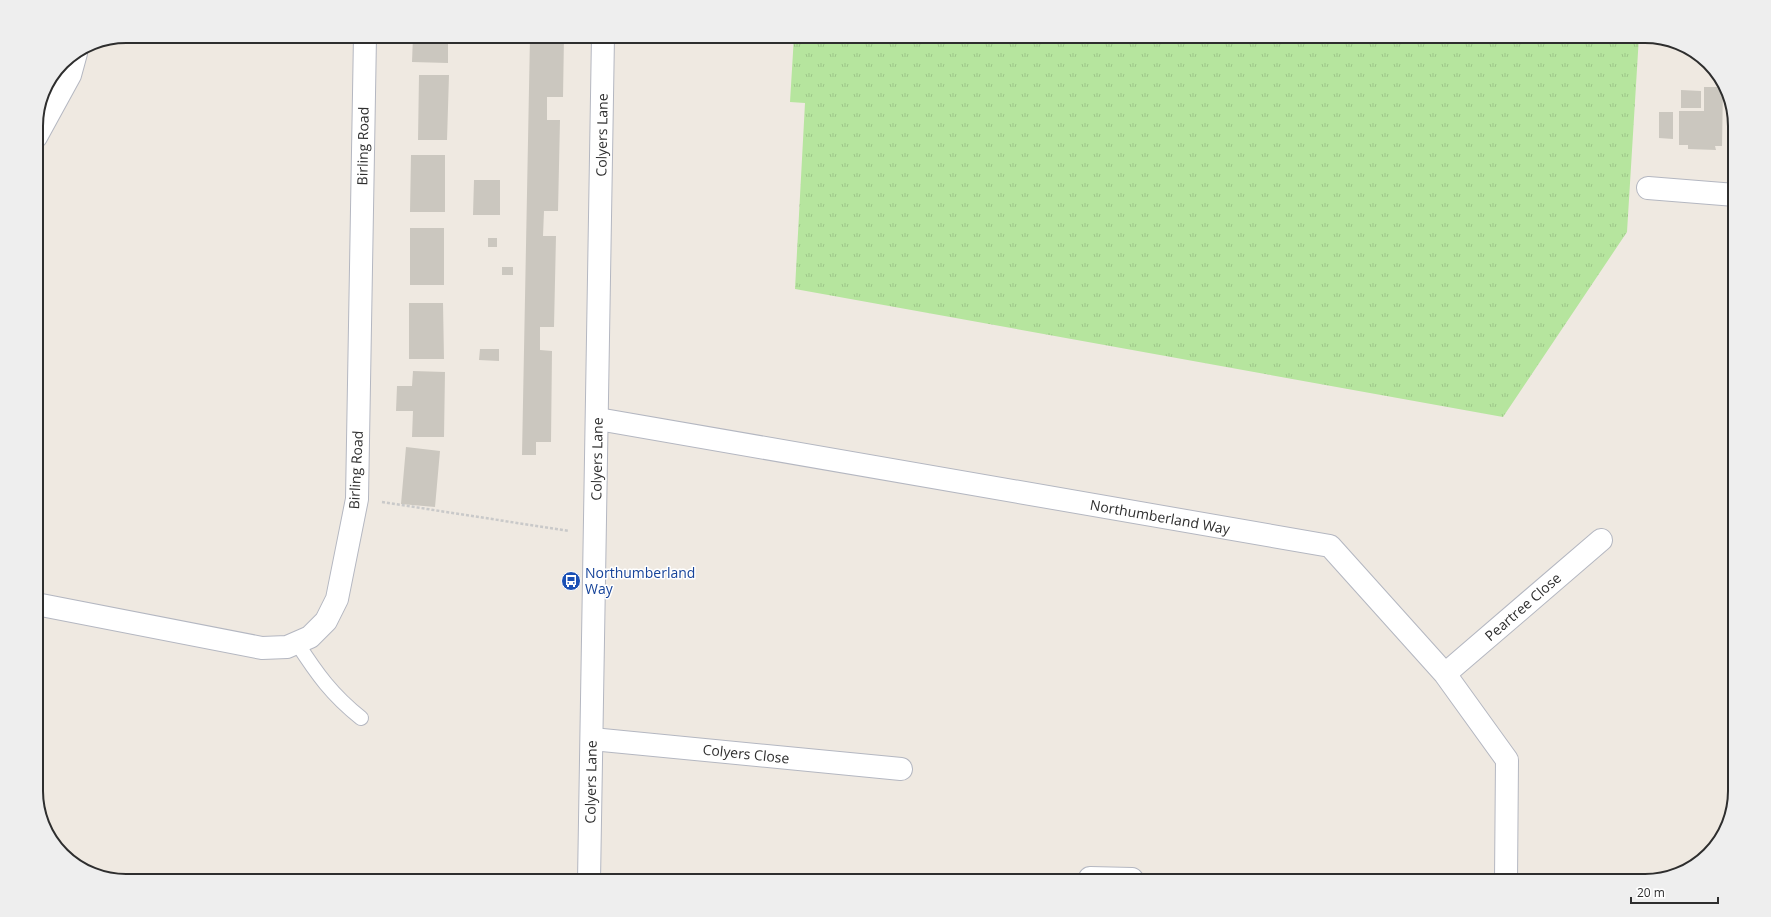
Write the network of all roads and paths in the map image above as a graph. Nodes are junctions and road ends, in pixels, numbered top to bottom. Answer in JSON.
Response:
{"nodes":[{"id":1,"x":364,"y":43,"type":"edge"},
{"id":2,"x":603,"y":43,"type":"edge"},
{"id":3,"x":73,"y":62,"type":"edge"},
{"id":4,"x":43,"y":124,"type":"edge"},
{"id":5,"x":1648,"y":188,"type":"dead end"},
{"id":6,"x":1728,"y":194,"type":"edge"},
{"id":7,"x":598,"y":419,"type":"junction"},
{"id":8,"x":357,"y":499,"type":"junction"},
{"id":9,"x":595,"y":535,"type":"junction"},
{"id":10,"x":1601,"y":540,"type":"dead end"},
{"id":11,"x":43,"y":605,"type":"edge"},
{"id":12,"x":297,"y":643,"type":"junction"},
{"id":13,"x":1445,"y":674,"type":"junction"},
{"id":14,"x":361,"y":718,"type":"dead end"},
{"id":15,"x":592,"y":739,"type":"junction"},
{"id":16,"x":901,"y":769,"type":"dead end"},
{"id":17,"x":589,"y":874,"type":"edge"},
{"id":18,"x":1506,"y":874,"type":"edge"}],
"edges":[{"from":1,"to":8,"type":"street","name":"Birling Road"},
{"from":2,"to":7,"type":"street","name":"Colyers Lane"},
{"from":3,"to":4,"type":"street"},
{"from":5,"to":6,"type":"street"},
{"from":7,"to":9,"type":"street","name":"Colyers Lane"},
{"from":7,"to":13,"type":"street","name":"Northumberland Way"},
{"from":8,"to":9,"type":"path"},
{"from":8,"to":12,"type":"street","name":"Birling Road"},
{"from":9,"to":15,"type":"street","name":"Colyers Lane"},
{"from":10,"to":13,"type":"street","name":"Peartree Close"},
{"from":11,"to":12,"type":"street","name":"Birling Road"},
{"from":12,"to":14,"type":"lane"},
{"from":13,"to":18,"type":"street","name":"Northumberland Way"},
{"from":15,"to":16,"type":"street","name":"Colyers Close"},
{"from":15,"to":17,"type":"street","name":"Colyers Lane"}]}
